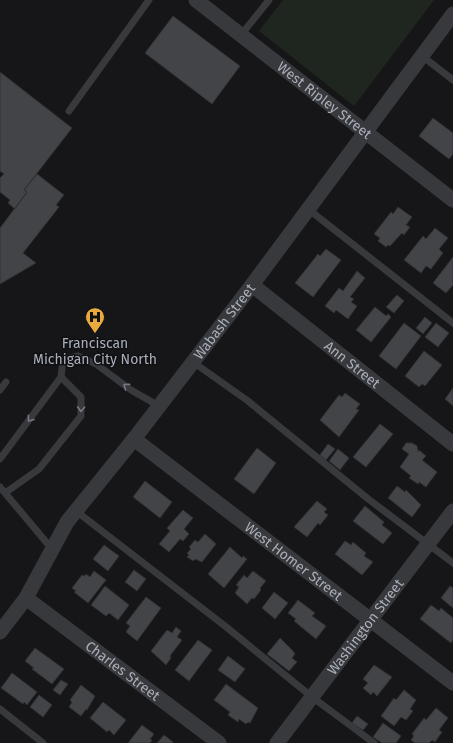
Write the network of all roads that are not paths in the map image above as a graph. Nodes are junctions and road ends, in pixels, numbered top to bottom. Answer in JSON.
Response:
{"nodes":[{"id":1,"x":149,"y":0,"type":"edge"},
{"id":2,"x":196,"y":0,"type":"edge"},
{"id":3,"x":269,"y":0,"type":"edge"},
{"id":4,"x":453,"y":14,"type":"edge"},
{"id":5,"x":242,"y":35,"type":"junction"},
{"id":6,"x":422,"y":56,"type":"junction"},
{"id":7,"x":453,"y":80,"type":"edge"},
{"id":8,"x":69,"y":111,"type":"dead end"},
{"id":9,"x":366,"y":131,"type":"junction"},
{"id":10,"x":453,"y":200,"type":"edge"},
{"id":11,"x":308,"y":209,"type":"junction"},
{"id":12,"x":252,"y":285,"type":"junction"},
{"id":13,"x":453,"y":323,"type":"edge"},
{"id":14,"x":193,"y":362,"type":"junction"},
{"id":15,"x":61,"y":377,"type":"junction"},
{"id":16,"x":6,"y":382,"type":"dead end"},
{"id":17,"x":0,"y":390,"type":"edge"},
{"id":18,"x":159,"y":406,"type":"junction"},
{"id":19,"x":134,"y":439,"type":"junction"},
{"id":20,"x":453,"y":444,"type":"edge"},
{"id":21,"x":0,"y":459,"type":"edge"},
{"id":22,"x":0,"y":487,"type":"edge"},
{"id":23,"x":5,"y":493,"type":"junction"},
{"id":24,"x":76,"y":511,"type":"junction"},
{"id":25,"x":453,"y":511,"type":"edge"},
{"id":26,"x":428,"y":543,"type":"junction"},
{"id":27,"x":52,"y":549,"type":"junction"},
{"id":28,"x":453,"y":563,"type":"edge"},
{"id":29,"x":26,"y":598,"type":"junction"},
{"id":30,"x":369,"y":620,"type":"junction"},
{"id":31,"x":0,"y":632,"type":"edge"},
{"id":32,"x":453,"y":684,"type":"edge"},
{"id":33,"x":312,"y":697,"type":"junction"},
{"id":34,"x":0,"y":709,"type":"edge"},
{"id":35,"x":43,"y":743,"type":"edge"},
{"id":36,"x":219,"y":743,"type":"edge"},
{"id":37,"x":277,"y":743,"type":"edge"},
{"id":38,"x":374,"y":743,"type":"edge"}],
"edges":[{"from":1,"to":8,"type":"lane"},
{"from":2,"to":5,"type":"street","name":"West Ripley Street"},
{"from":3,"to":5,"type":"lane"},
{"from":4,"to":6,"type":"street","name":"Wabash Street"},
{"from":5,"to":9,"type":"street","name":"West Ripley Street"},
{"from":6,"to":7,"type":"lane"},
{"from":6,"to":9,"type":"street","name":"Wabash Street"},
{"from":9,"to":10,"type":"street","name":"West Ripley Street"},
{"from":9,"to":11,"type":"street","name":"Wabash Street"},
{"from":11,"to":12,"type":"street","name":"Wabash Street"},
{"from":11,"to":13,"type":"lane"},
{"from":12,"to":14,"type":"street","name":"Wabash Street"},
{"from":12,"to":20,"type":"street","name":"Ann Street"},
{"from":14,"to":18,"type":"street","name":"Wabash Street"},
{"from":14,"to":26,"type":"lane"},
{"from":18,"to":15,"type":"lane","one_way":true},
{"from":15,"to":21,"type":"lane","one_way":true},
{"from":15,"to":23,"type":"lane","one_way":true},
{"from":16,"to":17,"type":"lane"},
{"from":18,"to":19,"type":"street","name":"Wabash Street"},
{"from":19,"to":24,"type":"street","name":"Wabash Street"},
{"from":19,"to":30,"type":"street","name":"West Homer Street"},
{"from":22,"to":23,"type":"lane"},
{"from":23,"to":27,"type":"lane"},
{"from":24,"to":27,"type":"street","name":"Wabash Street"},
{"from":24,"to":33,"type":"lane"},
{"from":25,"to":26,"type":"street","name":"Washington Street"},
{"from":26,"to":28,"type":"lane"},
{"from":26,"to":30,"type":"street","name":"Washington Street"},
{"from":27,"to":29,"type":"street","name":"Wabash Street"},
{"from":29,"to":31,"type":"street","name":"Wabash Street"},
{"from":29,"to":36,"type":"street","name":"Charles Street"},
{"from":30,"to":32,"type":"street","name":"West Homer Street"},
{"from":30,"to":33,"type":"street","name":"Washington Street"},
{"from":33,"to":37,"type":"street","name":"Washington Street"},
{"from":33,"to":38,"type":"lane"},
{"from":34,"to":35,"type":"lane"}]}
